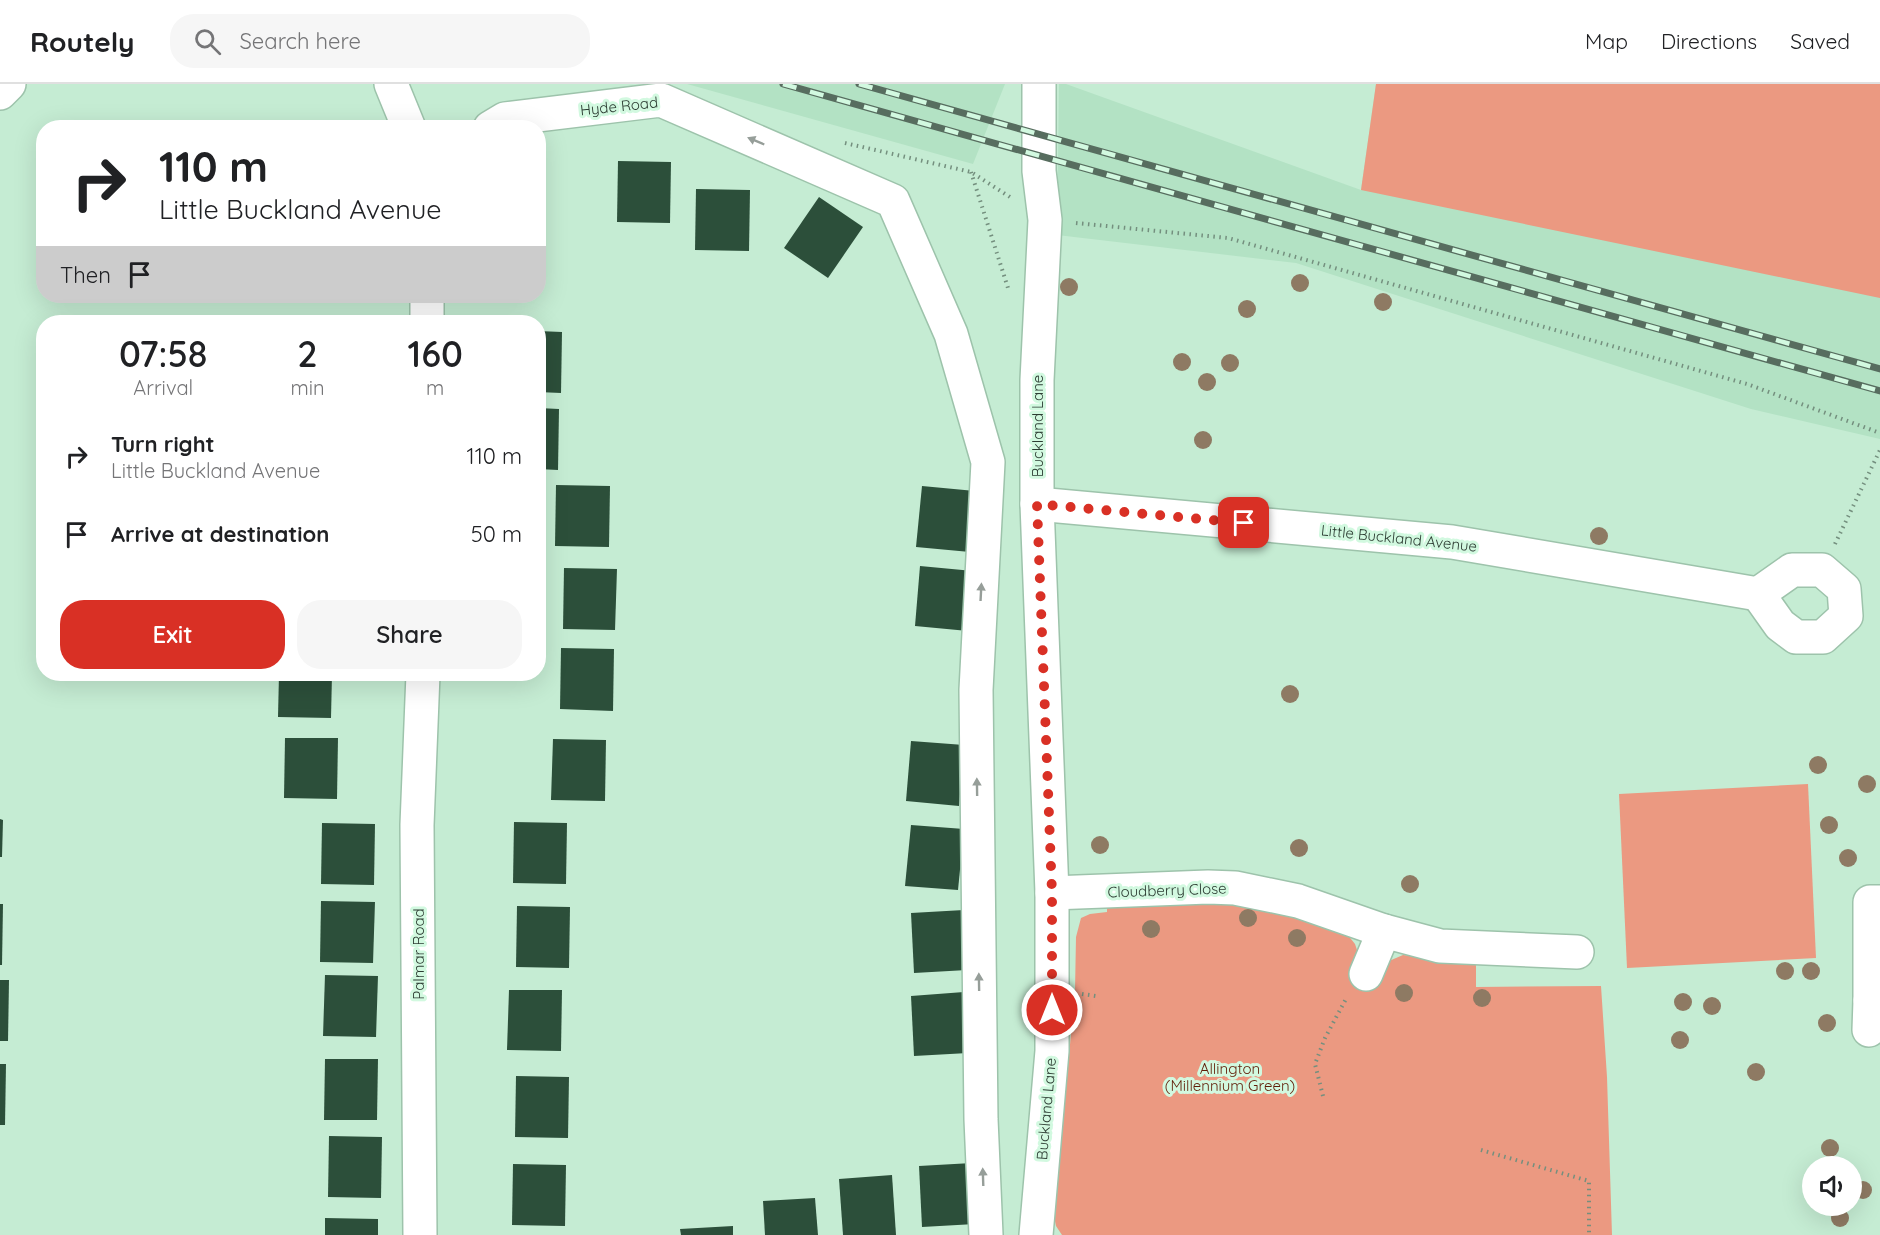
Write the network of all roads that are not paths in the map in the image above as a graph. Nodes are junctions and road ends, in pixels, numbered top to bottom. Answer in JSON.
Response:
{"nodes":[{"id":1,"x":9,"y":84,"type":"edge"},
{"id":2,"x":391,"y":84,"type":"edge"},
{"id":3,"x":1039,"y":84,"type":"edge"},
{"id":4,"x":0,"y":93,"type":"edge"},
{"id":5,"x":406,"y":120,"type":"edge"},
{"id":6,"x":502,"y":120,"type":"edge"},
{"id":7,"x":1037,"y":504,"type":"junction"},
{"id":8,"x":1758,"y":594,"type":"junction"},
{"id":9,"x":423,"y":681,"type":"edge"},
{"id":10,"x":1052,"y":893,"type":"junction"},
{"id":11,"x":1880,"y":902,"type":"edge"},
{"id":12,"x":1384,"y":931,"type":"junction"},
{"id":13,"x":1576,"y":952,"type":"dead end"},
{"id":14,"x":1366,"y":974,"type":"road end"},
{"id":15,"x":1873,"y":1010,"type":"edge"},
{"id":16,"x":420,"y":1235,"type":"edge"},
{"id":17,"x":986,"y":1235,"type":"edge"},
{"id":18,"x":1036,"y":1235,"type":"edge"}],
"edges":[{"from":1,"to":4,"type":"street"},
{"from":2,"to":5,"type":"street"},
{"from":3,"to":7,"type":"street","name":"Buckland Lane"},
{"from":17,"to":6,"type":"street","name":"Hyde Road","one_way":true},
{"from":7,"to":8,"type":"street","name":"Little Buckland Avenue"},
{"from":7,"to":10,"type":"street","name":"Buckland Lane"},
{"from":8,"to":8,"type":"street"},
{"from":9,"to":16,"type":"street","name":"Palmar Road"},
{"from":10,"to":12,"type":"street","name":"Cloudberry Close"},
{"from":10,"to":18,"type":"street","name":"Buckland Lane"},
{"from":11,"to":15,"type":"street"},
{"from":12,"to":13,"type":"street","name":"Cloudberry Close"},
{"from":12,"to":14,"type":"street"}]}
